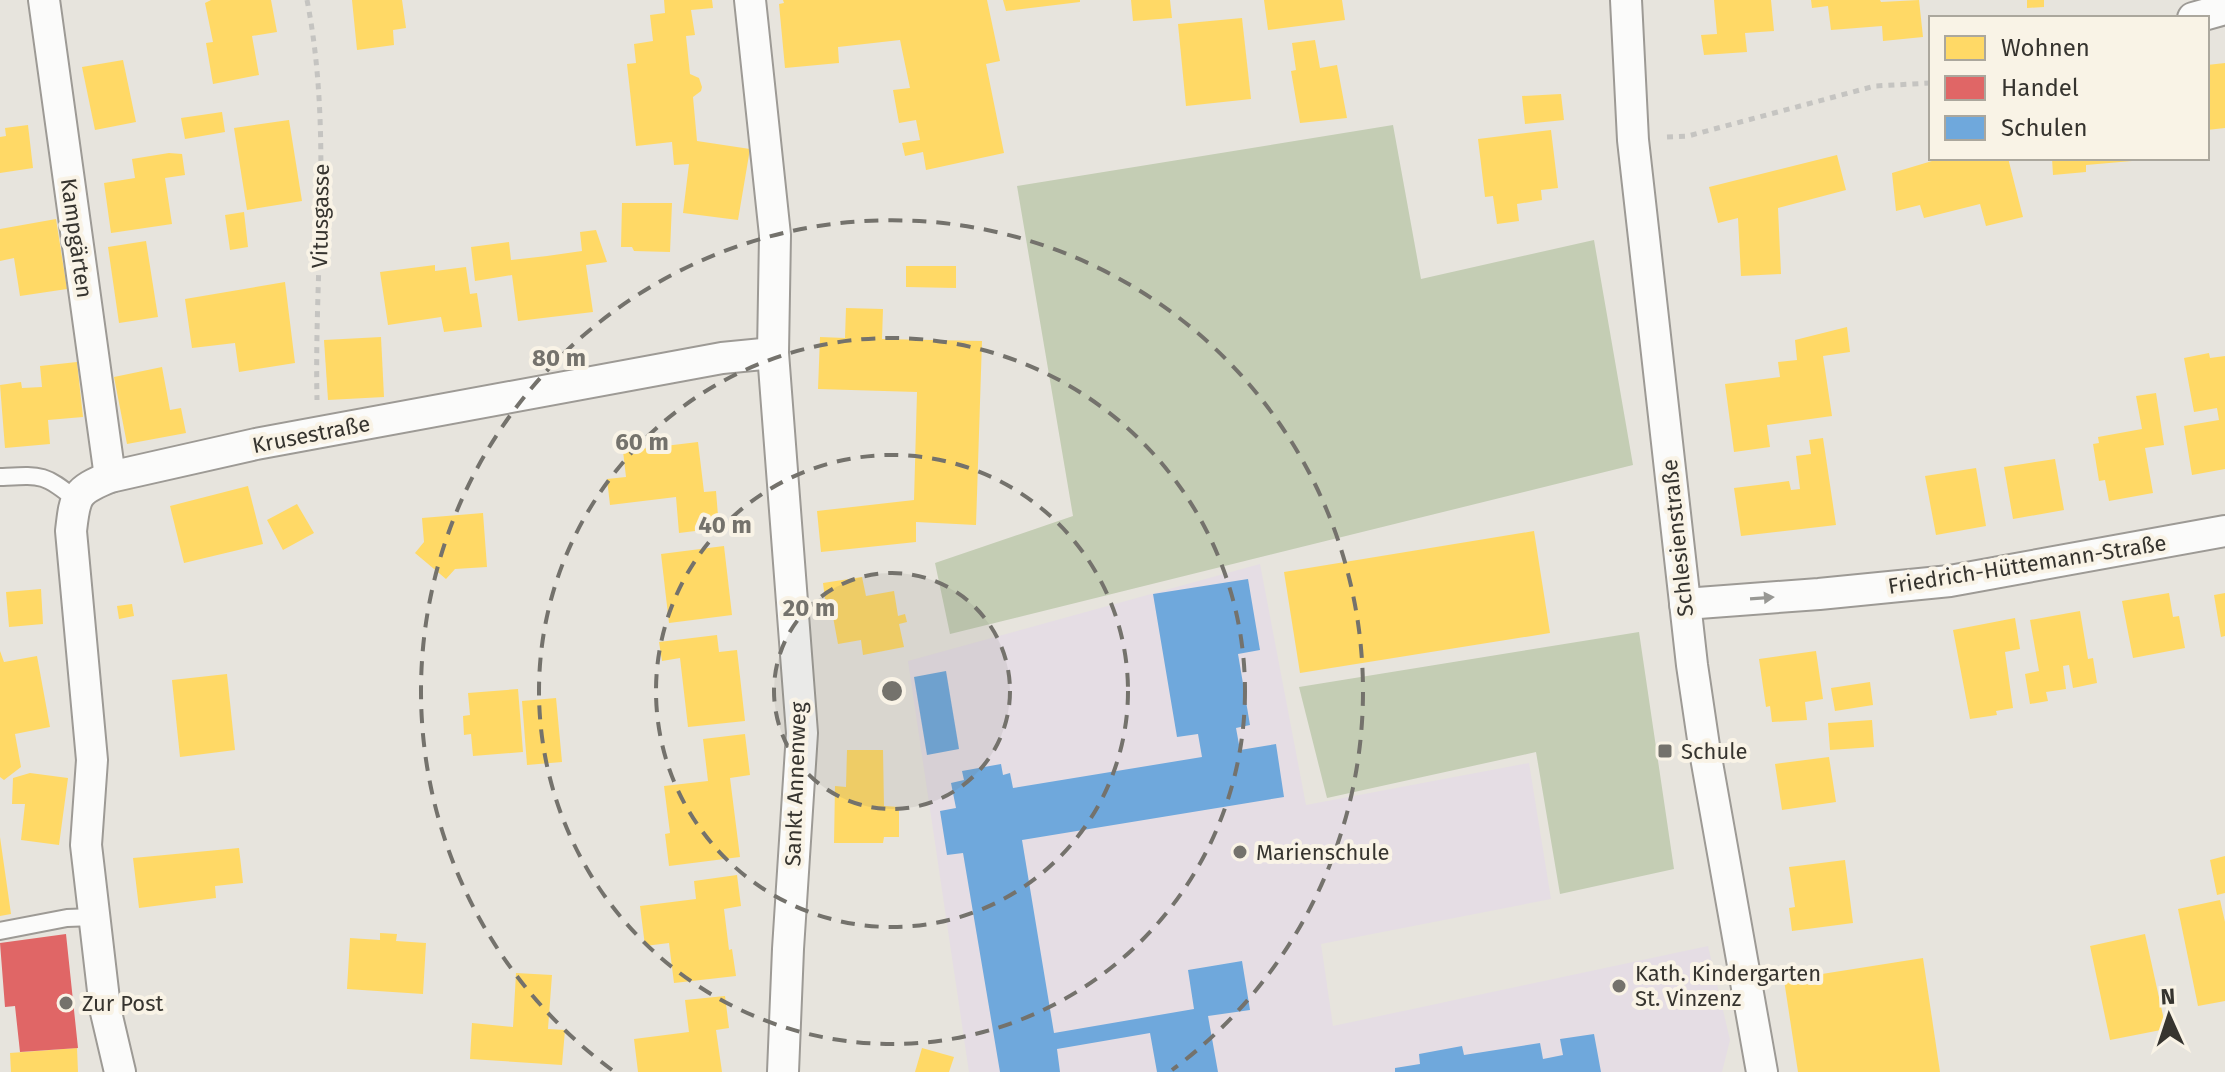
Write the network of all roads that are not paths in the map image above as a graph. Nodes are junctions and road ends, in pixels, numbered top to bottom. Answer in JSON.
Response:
{"nodes":[{"id":1,"x":44,"y":0,"type":"edge"},
{"id":2,"x":750,"y":0,"type":"edge"},
{"id":3,"x":1626,"y":0,"type":"edge"},
{"id":4,"x":2225,"y":9,"type":"edge"},
{"id":5,"x":2200,"y":16,"type":"edge"},
{"id":6,"x":773,"y":353,"type":"junction"},
{"id":7,"x":0,"y":477,"type":"edge"},
{"id":8,"x":110,"y":477,"type":"junction"},
{"id":9,"x":75,"y":499,"type":"junction"},
{"id":10,"x":2225,"y":531,"type":"edge"},
{"id":11,"x":1685,"y":604,"type":"junction"},
{"id":12,"x":94,"y":917,"type":"junction"},
{"id":13,"x":0,"y":931,"type":"edge"},
{"id":14,"x":120,"y":1072,"type":"edge"},
{"id":15,"x":783,"y":1072,"type":"edge"},
{"id":16,"x":1762,"y":1072,"type":"edge"}],
"edges":[{"from":1,"to":8,"type":"street","name":"Kampgärten"},
{"from":2,"to":6,"type":"street"},
{"from":3,"to":11,"type":"street","name":"Schlesienstraße"},
{"from":4,"to":5,"type":"street"},
{"from":6,"to":8,"type":"street","name":"Krusestraße"},
{"from":6,"to":15,"type":"street","name":"Sankt Annenweg"},
{"from":7,"to":9,"type":"lane"},
{"from":8,"to":9,"type":"street","name":"Krusestraße"},
{"from":9,"to":12,"type":"street"},
{"from":11,"to":10,"type":"street","name":"Friedrich-Hüttemann-Straße","one_way":true},
{"from":11,"to":16,"type":"street","name":"Schlesienstraße"},
{"from":12,"to":13,"type":"lane"},
{"from":12,"to":14,"type":"street"}]}
